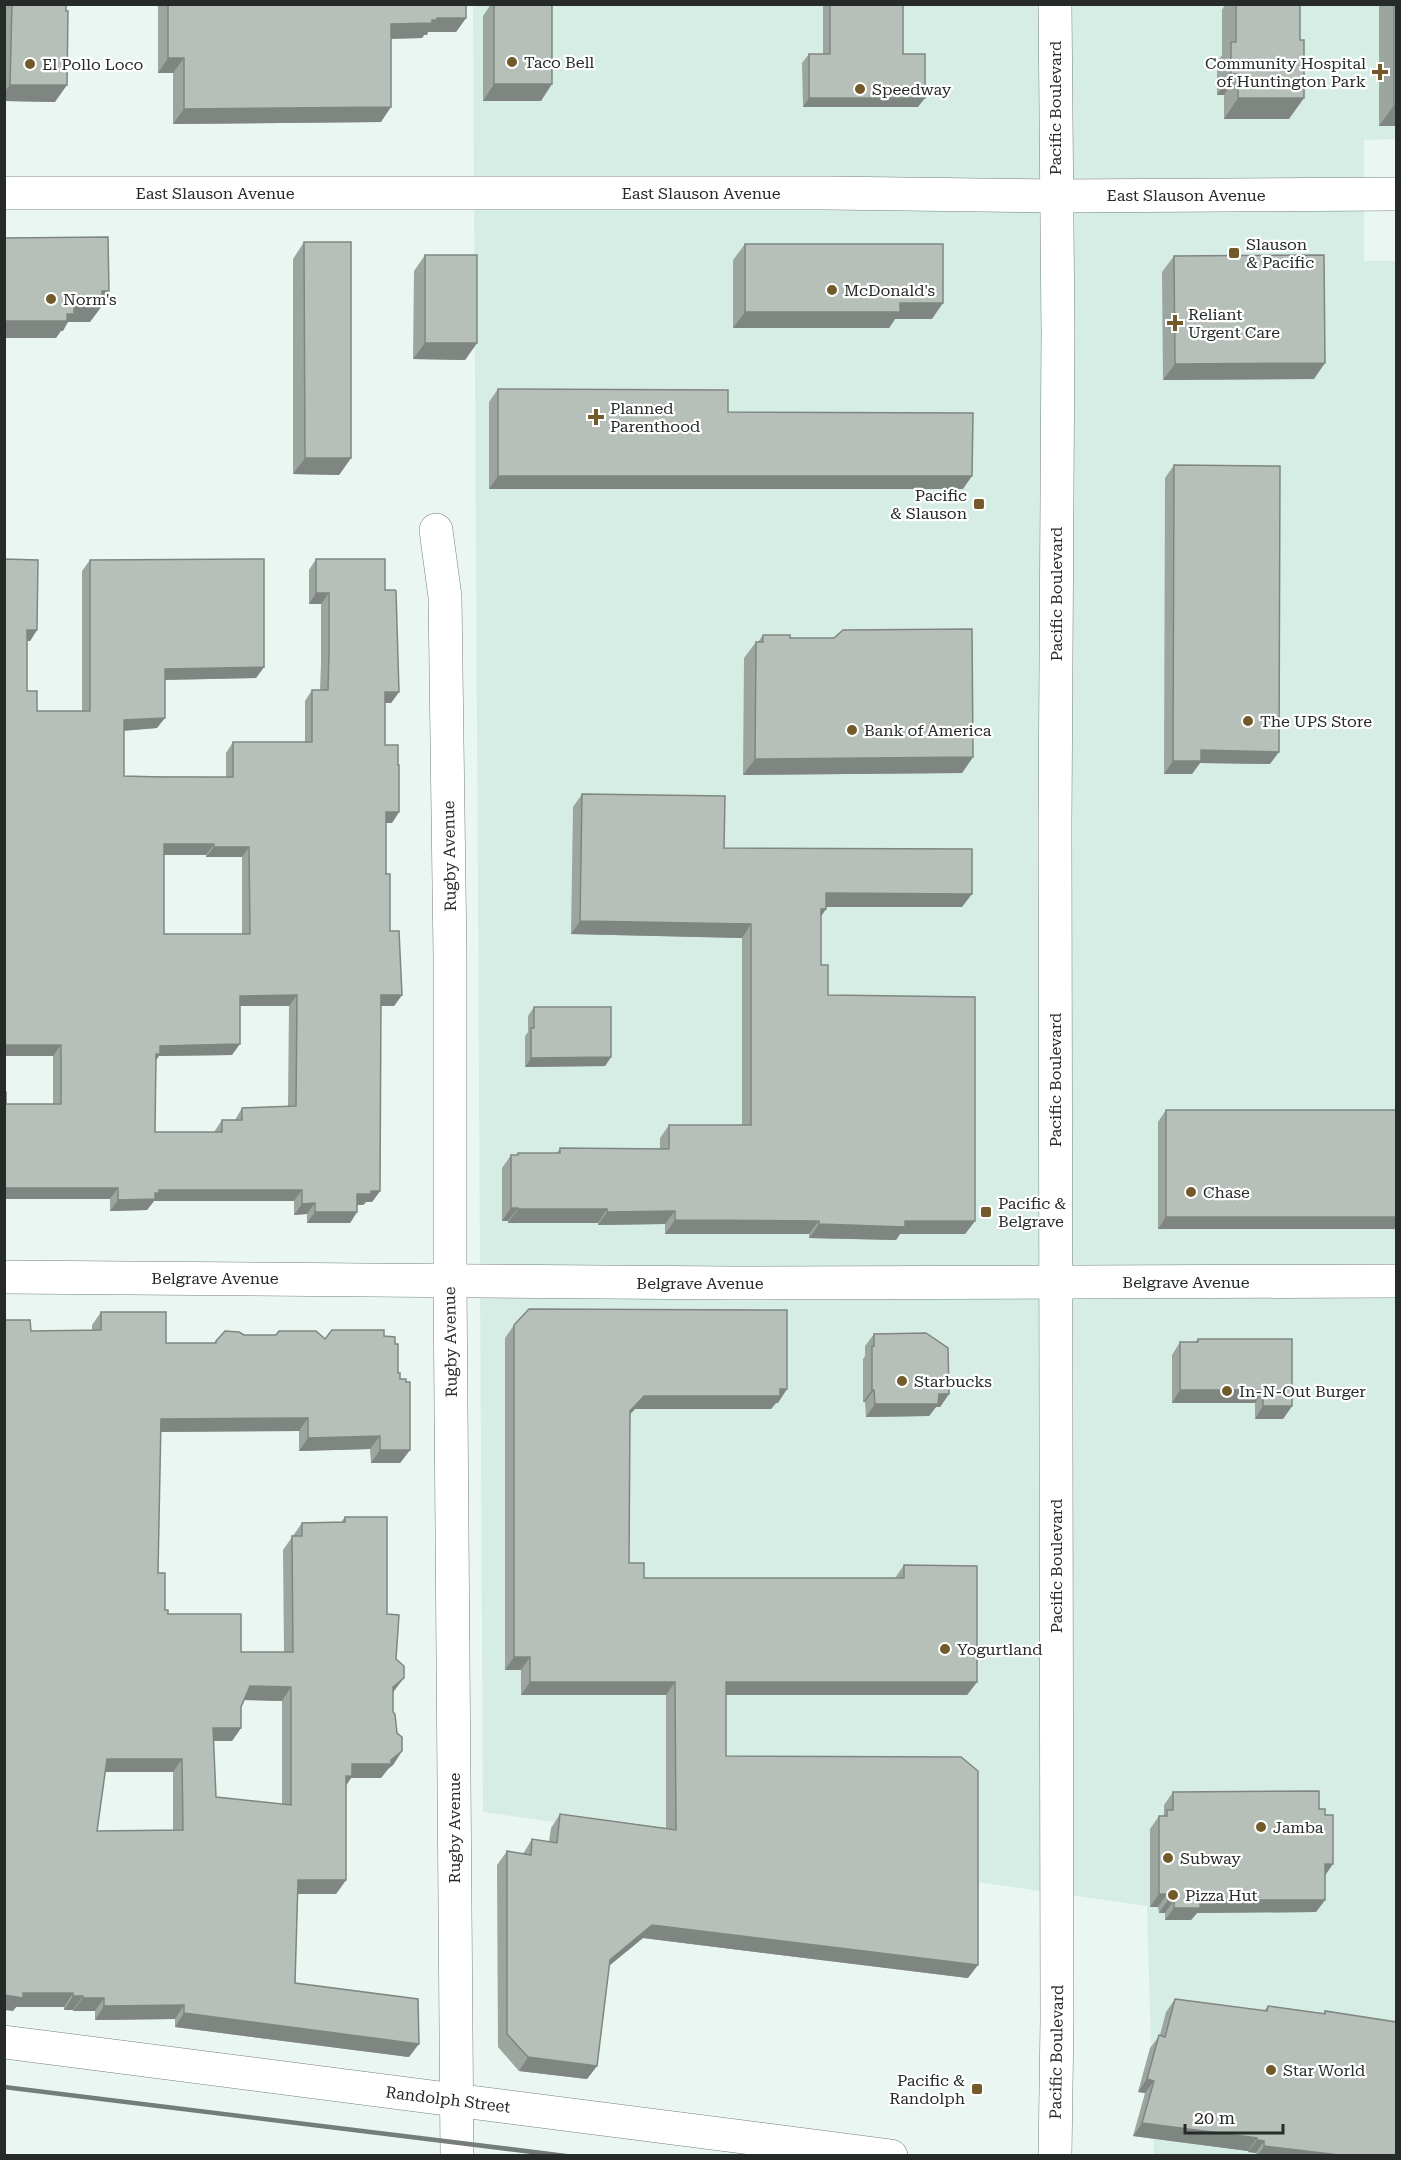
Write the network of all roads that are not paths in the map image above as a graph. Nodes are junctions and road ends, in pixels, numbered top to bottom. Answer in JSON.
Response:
{"nodes":[{"id":1,"x":1055,"y":4,"type":"edge"},
{"id":2,"x":4,"y":193,"type":"edge"},
{"id":3,"x":1396,"y":194,"type":"edge"},
{"id":4,"x":1056,"y":196,"type":"junction"},
{"id":5,"x":436,"y":530,"type":"dead end"},
{"id":6,"x":4,"y":1277,"type":"edge"},
{"id":7,"x":450,"y":1280,"type":"junction"},
{"id":8,"x":1396,"y":1281,"type":"edge"},
{"id":9,"x":1056,"y":1282,"type":"junction"},
{"id":10,"x":4,"y":2042,"type":"edge"},
{"id":11,"x":455,"y":2100,"type":"junction"},
{"id":12,"x":457,"y":2156,"type":"edge"},
{"id":13,"x":891,"y":2156,"type":"edge"},
{"id":14,"x":1055,"y":2156,"type":"edge"}],
"edges":[{"from":1,"to":4,"type":"street","name":"Pacific Boulevard"},
{"from":2,"to":4,"type":"street","name":"East Slauson Avenue"},
{"from":3,"to":4,"type":"street","name":"East Slauson Avenue"},
{"from":4,"to":9,"type":"street","name":"Pacific Boulevard"},
{"from":5,"to":7,"type":"street","name":"Rugby Avenue"},
{"from":6,"to":7,"type":"street","name":"Belgrave Avenue"},
{"from":7,"to":9,"type":"street","name":"Belgrave Avenue"},
{"from":7,"to":11,"type":"street","name":"Rugby Avenue"},
{"from":8,"to":9,"type":"street","name":"Belgrave Avenue"},
{"from":9,"to":14,"type":"street","name":"Pacific Boulevard"},
{"from":10,"to":11,"type":"street","name":"Randolph Street"},
{"from":11,"to":12,"type":"street","name":"Rugby Avenue"},
{"from":11,"to":13,"type":"street","name":"Randolph Street"}]}
